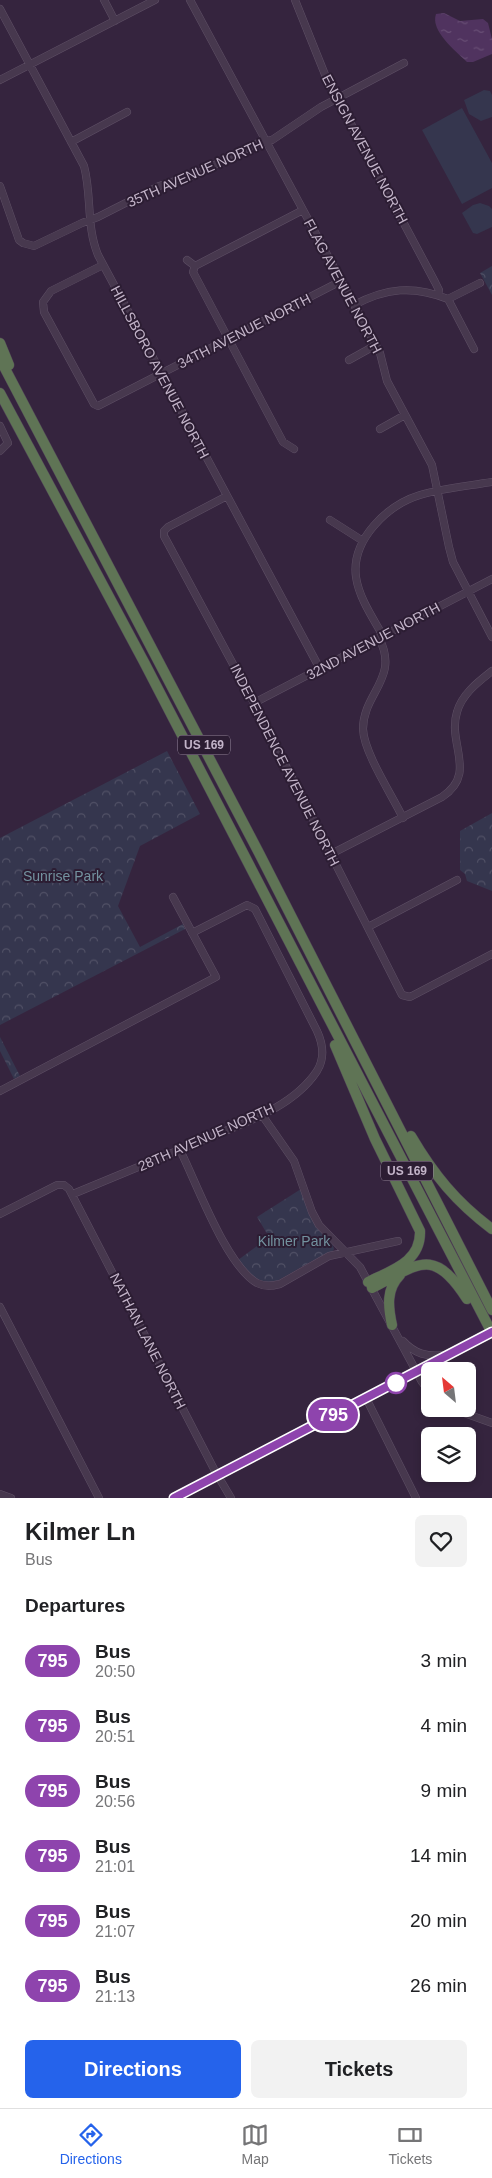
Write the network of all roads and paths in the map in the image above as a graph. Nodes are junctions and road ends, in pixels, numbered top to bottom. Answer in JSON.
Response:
{"nodes":[{"id":1,"x":104,"y":0,"type":"edge"},
{"id":2,"x":155,"y":0,"type":"edge"},
{"id":3,"x":190,"y":0,"type":"edge"},
{"id":4,"x":295,"y":0,"type":"edge"},
{"id":5,"x":0,"y":9,"type":"edge"},
{"id":6,"x":115,"y":21,"type":"junction"},
{"id":7,"x":404,"y":63,"type":"dead end"},
{"id":8,"x":30,"y":65,"type":"junction"},
{"id":9,"x":0,"y":80,"type":"edge"},
{"id":10,"x":338,"y":98,"type":"junction"},
{"id":11,"x":127,"y":112,"type":"dead end"},
{"id":12,"x":266,"y":140,"type":"junction"},
{"id":13,"x":71,"y":142,"type":"junction"},
{"id":14,"x":0,"y":186,"type":"edge"},
{"id":15,"x":303,"y":210,"type":"junction"},
{"id":16,"x":88,"y":220,"type":"junction"},
{"id":17,"x":187,"y":260,"type":"dead end"},
{"id":18,"x":103,"y":265,"type":"junction"},
{"id":19,"x":195,"y":266,"type":"junction"},
{"id":20,"x":340,"y":281,"type":"junction"},
{"id":21,"x":480,"y":282,"type":"dead end"},
{"id":22,"x":438,"y":296,"type":"junction"},
{"id":23,"x":448,"y":299,"type":"junction"},
{"id":24,"x":354,"y":305,"type":"junction"},
{"id":25,"x":228,"y":339,"type":"junction"},
{"id":26,"x":0,"y":343,"type":"edge"},
{"id":27,"x":376,"y":345,"type":"junction"},
{"id":28,"x":474,"y":349,"type":"dead end"},
{"id":29,"x":0,"y":359,"type":"edge"},
{"id":30,"x":349,"y":360,"type":"dead end"},
{"id":31,"x":162,"y":373,"type":"junction"},
{"id":32,"x":1,"y":395,"type":"edge"},
{"id":33,"x":405,"y":415,"type":"junction"},
{"id":34,"x":33,"y":424,"type":"junction"},
{"id":35,"x":0,"y":426,"type":"edge"},
{"id":36,"x":380,"y":429,"type":"dead end"},
{"id":37,"x":294,"y":449,"type":"dead end"},
{"id":38,"x":0,"y":451,"type":"edge"},
{"id":39,"x":492,"y":482,"type":"edge"},
{"id":40,"x":438,"y":490,"type":"junction"},
{"id":41,"x":227,"y":496,"type":"junction"},
{"id":42,"x":330,"y":520,"type":"dead end"},
{"id":43,"x":363,"y":540,"type":"junction"},
{"id":44,"x":492,"y":579,"type":"edge"},
{"id":45,"x":468,"y":592,"type":"junction"},
{"id":46,"x":381,"y":637,"type":"junction"},
{"id":47,"x":492,"y":637,"type":"edge"},
{"id":48,"x":320,"y":669,"type":"junction"},
{"id":49,"x":492,"y":672,"type":"edge"},
{"id":50,"x":254,"y":703,"type":"junction"},
{"id":51,"x":403,"y":818,"type":"junction"},
{"id":52,"x":331,"y":854,"type":"junction"},
{"id":53,"x":457,"y":880,"type":"dead end"},
{"id":54,"x":173,"y":897,"type":"dead end"},
{"id":55,"x":368,"y":926,"type":"junction"},
{"id":56,"x":192,"y":933,"type":"junction"},
{"id":57,"x":492,"y":954,"type":"edge"},
{"id":58,"x":323,"y":1009,"type":"junction"},
{"id":59,"x":370,"y":1069,"type":"junction"},
{"id":60,"x":0,"y":1091,"type":"edge"},
{"id":61,"x":262,"y":1115,"type":"junction"},
{"id":62,"x":180,"y":1150,"type":"junction"},
{"id":63,"x":73,"y":1194,"type":"junction"},
{"id":64,"x":0,"y":1214,"type":"edge"},
{"id":65,"x":492,"y":1229,"type":"edge"},
{"id":66,"x":398,"y":1241,"type":"dead end"},
{"id":67,"x":346,"y":1252,"type":"junction"},
{"id":68,"x":405,"y":1271,"type":"junction"},
{"id":69,"x":370,"y":1285,"type":"junction"},
{"id":70,"x":0,"y":1307,"type":"edge"},
{"id":71,"x":492,"y":1310,"type":"edge"},
{"id":72,"x":394,"y":1330,"type":"junction"},
{"id":73,"x":492,"y":1332,"type":"edge"},
{"id":74,"x":492,"y":1337,"type":"edge"},
{"id":75,"x":450,"y":1355,"type":"junction"},
{"id":76,"x":417,"y":1372,"type":"junction"},
{"id":77,"x":421,"y":1378,"type":"edge"},
{"id":78,"x":366,"y":1398,"type":"junction"},
{"id":79,"x":476,"y":1417,"type":"edge"},
{"id":80,"x":492,"y":1423,"type":"edge"},
{"id":81,"x":219,"y":1475,"type":"junction"},
{"id":82,"x":0,"y":1494,"type":"edge"},
{"id":83,"x":11,"y":1498,"type":"edge"},
{"id":84,"x":99,"y":1498,"type":"edge"},
{"id":85,"x":174,"y":1498,"type":"edge"},
{"id":86,"x":231,"y":1498,"type":"edge"},
{"id":87,"x":416,"y":1498,"type":"edge"}],
"edges":[{"from":1,"to":6,"type":"street"},
{"from":2,"to":6,"type":"street"},
{"from":3,"to":12,"type":"street","name":"FLAG AVENUE NORTH"},
{"from":4,"to":10,"type":"street","name":"ENSIGN AVENUE NORTH"},
{"from":5,"to":8,"type":"street","name":"HILLSBORO AVENUE NORTH"},
{"from":6,"to":8,"type":"street"},
{"from":7,"to":10,"type":"street","name":"35TH AVENUE NORTH"},
{"from":8,"to":9,"type":"street"},
{"from":8,"to":13,"type":"street","name":"HILLSBORO AVENUE NORTH"},
{"from":10,"to":12,"type":"street","name":"35TH AVENUE NORTH"},
{"from":10,"to":22,"type":"street","name":"ENSIGN AVENUE NORTH"},
{"from":11,"to":13,"type":"street"},
{"from":12,"to":15,"type":"street","name":"FLAG AVENUE NORTH"},
{"from":12,"to":16,"type":"street","name":"35TH AVENUE NORTH"},
{"from":13,"to":16,"type":"street","name":"HILLSBORO AVENUE NORTH"},
{"from":14,"to":16,"type":"street"},
{"from":15,"to":19,"type":"street"},
{"from":15,"to":20,"type":"street","name":"FLAG AVENUE NORTH"},
{"from":16,"to":18,"type":"street","name":"HILLSBORO AVENUE NORTH"},
{"from":17,"to":19,"type":"street"},
{"from":18,"to":31,"type":"street","name":"HILLSBORO AVENUE NORTH"},
{"from":18,"to":31,"type":"street","name":"34TH AVENUE NORTH"},
{"from":19,"to":25,"type":"street"},
{"from":20,"to":24,"type":"street","name":"FLAG AVENUE NORTH"},
{"from":20,"to":25,"type":"street","name":"34TH AVENUE NORTH"},
{"from":21,"to":23,"type":"street"},
{"from":22,"to":23,"type":"street"},
{"from":22,"to":24,"type":"street"},
{"from":23,"to":28,"type":"street"},
{"from":24,"to":27,"type":"street","name":"FLAG AVENUE NORTH"},
{"from":25,"to":31,"type":"street","name":"34TH AVENUE NORTH"},
{"from":25,"to":37,"type":"street"},
{"from":26,"to":34,"type":"highway"},
{"from":27,"to":30,"type":"street"},
{"from":27,"to":33,"type":"street","name":"FLAG AVENUE NORTH"},
{"from":29,"to":34,"type":"highway","number":"US 169"},
{"from":31,"to":41,"type":"street","name":"HILLSBORO AVENUE NORTH"},
{"from":32,"to":58,"type":"highway","number":"US 169"},
{"from":33,"to":36,"type":"street"},
{"from":33,"to":40,"type":"street","name":"FLAG AVENUE NORTH"},
{"from":34,"to":59,"type":"highway","number":"US 169"},
{"from":35,"to":38,"type":"street"},
{"from":39,"to":40,"type":"street"},
{"from":40,"to":43,"type":"street"},
{"from":40,"to":45,"type":"street","name":"FLAG AVENUE NORTH"},
{"from":41,"to":48,"type":"street","name":"HILLSBORO AVENUE NORTH"},
{"from":41,"to":50,"type":"street","name":"INDEPENDENCE AVENUE NORTH"},
{"from":42,"to":43,"type":"street"},
{"from":43,"to":46,"type":"street"},
{"from":44,"to":45,"type":"street","name":"32ND AVENUE NORTH"},
{"from":45,"to":46,"type":"street","name":"32ND AVENUE NORTH"},
{"from":45,"to":47,"type":"street","name":"FLAG AVENUE NORTH"},
{"from":46,"to":48,"type":"street","name":"32ND AVENUE NORTH"},
{"from":46,"to":51,"type":"street"},
{"from":48,"to":50,"type":"street","name":"32ND AVENUE NORTH"},
{"from":49,"to":51,"type":"street"},
{"from":50,"to":52,"type":"street","name":"INDEPENDENCE AVENUE NORTH"},
{"from":51,"to":52,"type":"street"},
{"from":52,"to":55,"type":"street","name":"INDEPENDENCE AVENUE NORTH"},
{"from":53,"to":55,"type":"street"},
{"from":54,"to":56,"type":"street"},
{"from":55,"to":57,"type":"street","name":"INDEPENDENCE AVENUE NORTH"},
{"from":56,"to":60,"type":"street"},
{"from":56,"to":61,"type":"street","name":"28TH AVENUE NORTH"},
{"from":58,"to":69,"type":"highway"},
{"from":58,"to":73,"type":"highway","number":"US 169"},
{"from":59,"to":65,"type":"highway"},
{"from":59,"to":71,"type":"highway","number":"US 169"},
{"from":61,"to":62,"type":"street","name":"28TH AVENUE NORTH"},
{"from":61,"to":67,"type":"street"},
{"from":62,"to":63,"type":"street","name":"28TH AVENUE NORTH"},
{"from":62,"to":67,"type":"street"},
{"from":63,"to":64,"type":"street","name":"NATHAN LANE NORTH"},
{"from":63,"to":81,"type":"street","name":"NATHAN LANE NORTH"},
{"from":66,"to":67,"type":"street"},
{"from":67,"to":69,"type":"street"},
{"from":68,"to":69,"type":"highway"},
{"from":68,"to":72,"type":"highway"},
{"from":68,"to":74,"type":"highway"},
{"from":69,"to":72,"type":"street"},
{"from":70,"to":84,"type":"street"},
{"from":72,"to":75,"type":"street"},
{"from":72,"to":76,"type":"street"},
{"from":73,"to":75,"type":"street","bridge":true},
{"from":75,"to":76,"type":"street"},
{"from":76,"to":77,"type":"street"},
{"from":76,"to":78,"type":"street"},
{"from":78,"to":81,"type":"street"},
{"from":78,"to":87,"type":"street"},
{"from":79,"to":80,"type":"street"},
{"from":81,"to":85,"type":"street"},
{"from":81,"to":86,"type":"street","name":"NATHAN LANE NORTH"},
{"from":82,"to":83,"type":"street"}]}
